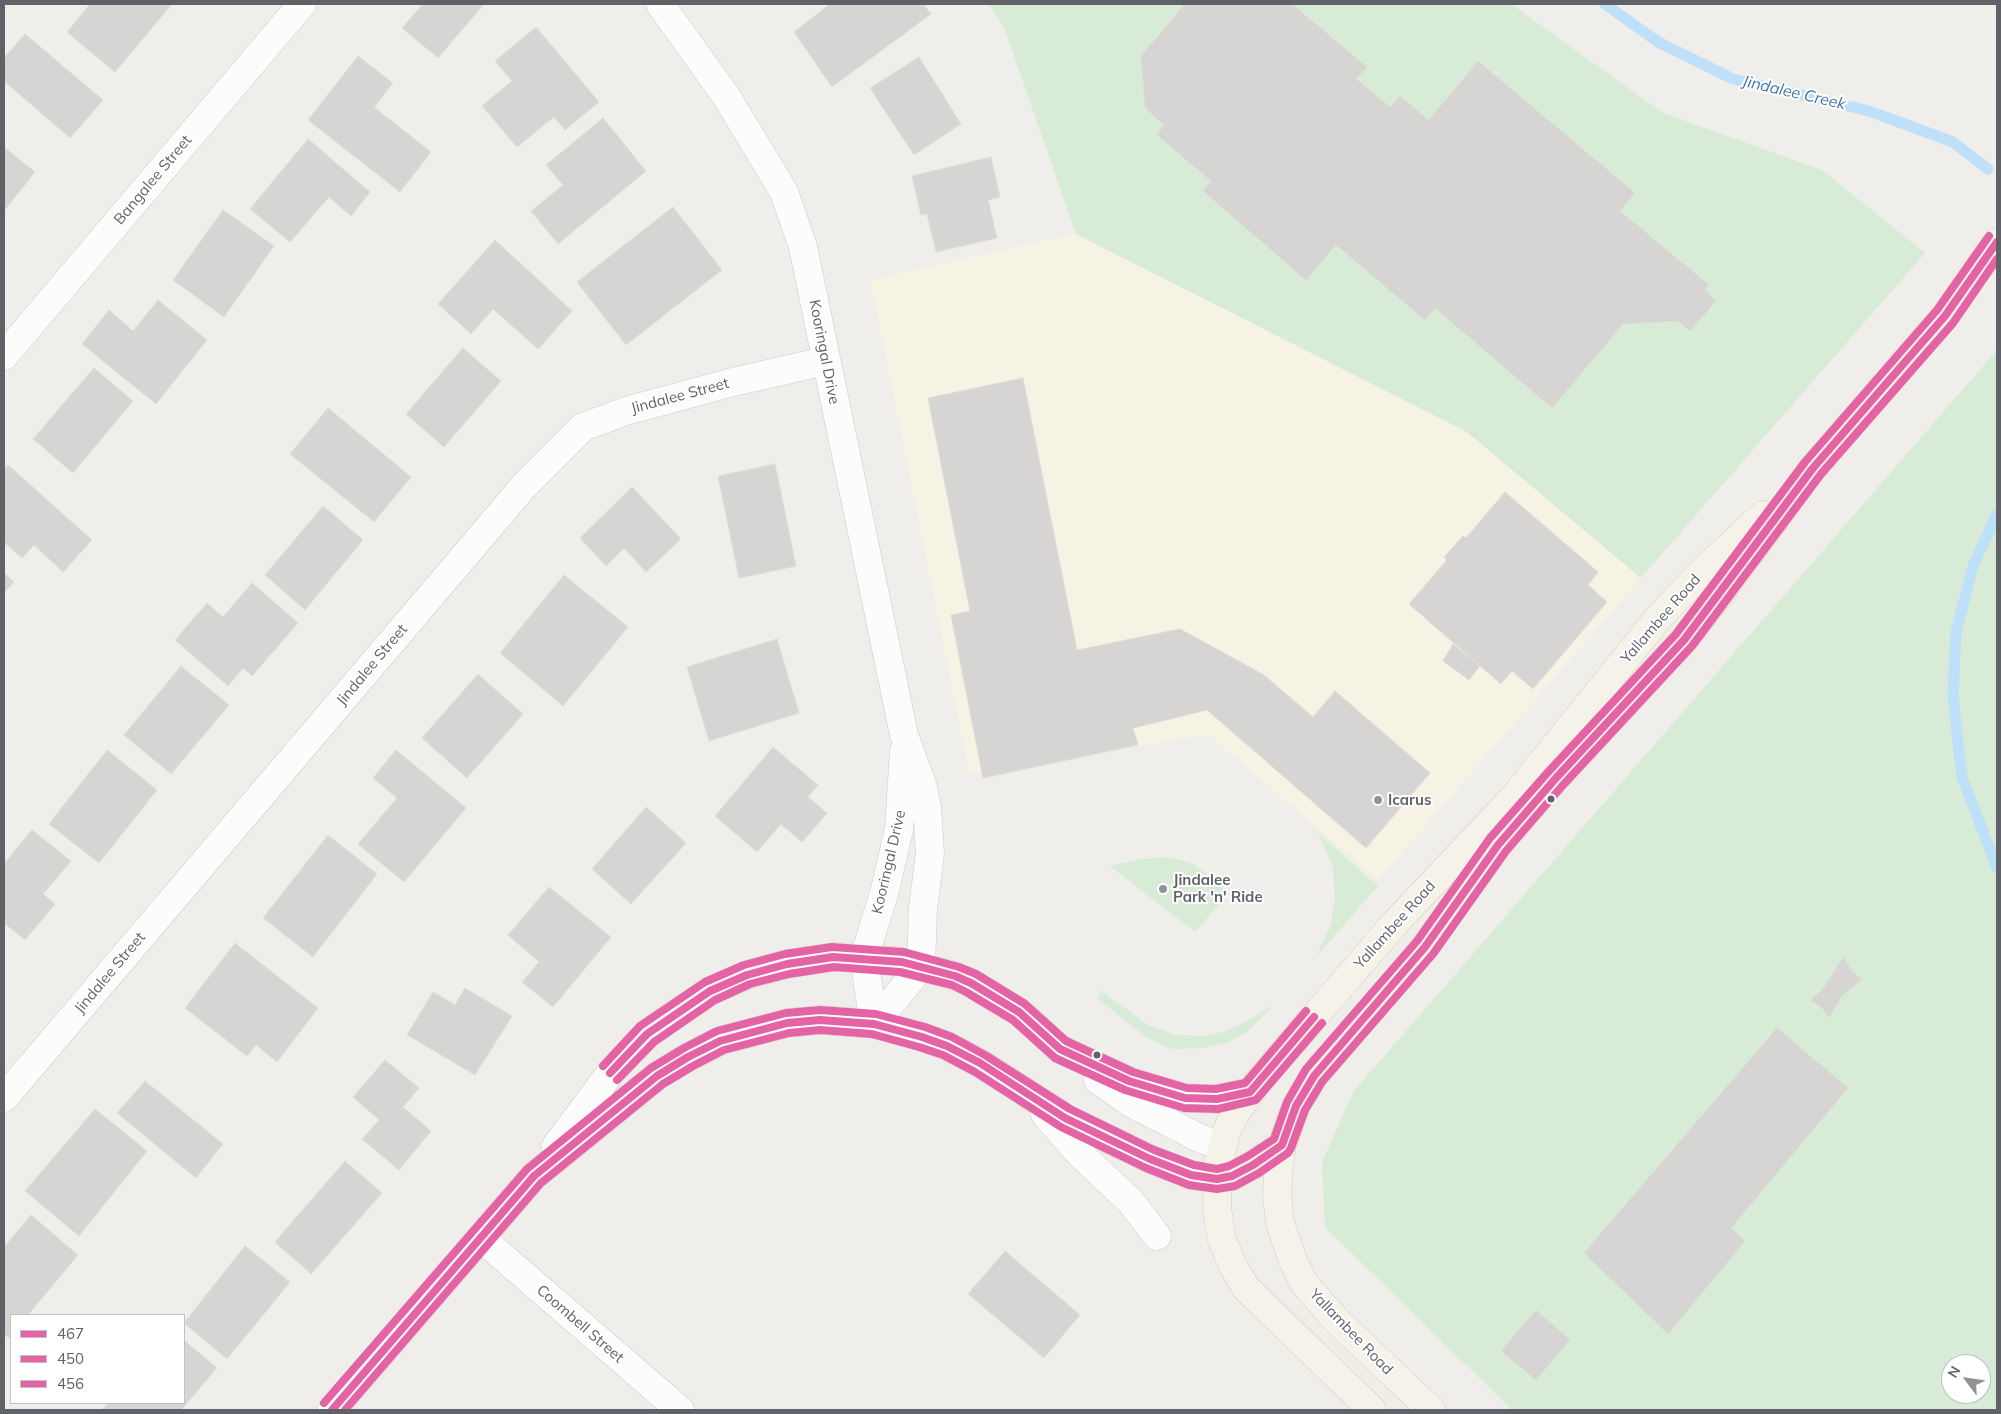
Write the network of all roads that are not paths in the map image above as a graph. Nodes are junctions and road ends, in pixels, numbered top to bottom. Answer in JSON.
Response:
{"nodes":[{"id":1,"x":302,"y":4,"type":"edge"},
{"id":2,"x":660,"y":4,"type":"edge"},
{"id":3,"x":1997,"y":242,"type":"edge"},
{"id":4,"x":1997,"y":271,"type":"edge"},
{"id":5,"x":1945,"y":316,"type":"junction"},
{"id":6,"x":4,"y":356,"type":"edge"},
{"id":7,"x":825,"y":361,"type":"junction"},
{"id":8,"x":1813,"y":468,"type":"junction"},
{"id":9,"x":1705,"y":569,"type":"junction"},
{"id":10,"x":1726,"y":586,"type":"junction"},
{"id":11,"x":904,"y":735,"type":"junction"},
{"id":12,"x":1548,"y":771,"type":"junction"},
{"id":13,"x":1521,"y":804,"type":"junction"},
{"id":14,"x":899,"y":829,"type":"junction"},
{"id":15,"x":929,"y":831,"type":"junction"},
{"id":16,"x":864,"y":958,"type":"junction"},
{"id":17,"x":921,"y":967,"type":"junction"},
{"id":18,"x":874,"y":1024,"type":"junction"},
{"id":19,"x":1060,"y":1049,"type":"junction"},
{"id":20,"x":1250,"y":1092,"type":"junction"},
{"id":21,"x":4,"y":1098,"type":"edge"},
{"id":22,"x":1030,"y":1098,"type":"junction"},
{"id":23,"x":1282,"y":1145,"type":"junction"},
{"id":24,"x":1222,"y":1146,"type":"junction"},
{"id":25,"x":534,"y":1176,"type":"junction"},
{"id":26,"x":1217,"y":1180,"type":"junction"},
{"id":27,"x":1157,"y":1236,"type":"dead end"},
{"id":28,"x":481,"y":1238,"type":"junction"},
{"id":29,"x":332,"y":1410,"type":"edge"},
{"id":30,"x":680,"y":1410,"type":"edge"},
{"id":31,"x":1372,"y":1410,"type":"edge"},
{"id":32,"x":1431,"y":1410,"type":"edge"}],
"edges":[{"from":1,"to":6,"type":"street","name":"Bangalee Street"},
{"from":2,"to":7,"type":"street","name":"Kooringal Drive"},
{"from":3,"to":5,"type":"main road"},
{"from":4,"to":5,"type":"main road"},
{"from":5,"to":8,"type":"main road"},
{"from":7,"to":11,"type":"street","name":"Kooringal Drive"},
{"from":7,"to":21,"type":"street","name":"Jindalee Street"},
{"from":8,"to":9,"type":"main road","name":"Yallambee Road"},
{"from":8,"to":10,"type":"main road","name":"Yallambee Road"},
{"from":9,"to":10,"type":"main road"},
{"from":9,"to":12,"type":"main road","name":"Yallambee Road"},
{"from":10,"to":12,"type":"main road","name":"Yallambee Road"},
{"from":11,"to":14,"type":"street","name":"Kooringal Drive"},
{"from":11,"to":15,"type":"street","name":"Kooringal Drive"},
{"from":12,"to":13,"type":"main road","name":"Yallambee Road"},
{"from":13,"to":20,"type":"main road","name":"Yallambee Road"},
{"from":13,"to":23,"type":"main road","name":"Yallambee Road"},
{"from":14,"to":15,"type":"street"},
{"from":14,"to":16,"type":"street","name":"Kooringal Drive"},
{"from":15,"to":17,"type":"street","name":"Kooringal Drive"},
{"from":16,"to":17,"type":"street"},
{"from":16,"to":18,"type":"street"},
{"from":16,"to":25,"type":"street"},
{"from":17,"to":18,"type":"street"},
{"from":17,"to":19,"type":"street"},
{"from":18,"to":22,"type":"street"},
{"from":18,"to":25,"type":"street"},
{"from":19,"to":20,"type":"street"},
{"from":19,"to":24,"type":"street"},
{"from":20,"to":24,"type":"main road","name":"Yallambee Road"},
{"from":22,"to":26,"type":"street"},
{"from":22,"to":27,"type":"street"},
{"from":23,"to":24,"type":"main road"},
{"from":23,"to":26,"type":"main road"},
{"from":23,"to":32,"type":"main road","name":"Yallambee Road"},
{"from":24,"to":26,"type":"main road","name":"Yallambee Road"},
{"from":25,"to":28,"type":"street"},
{"from":26,"to":31,"type":"main road","name":"Yallambee Road"},
{"from":28,"to":29,"type":"street"},
{"from":28,"to":30,"type":"street","name":"Coombell Street"}]}
